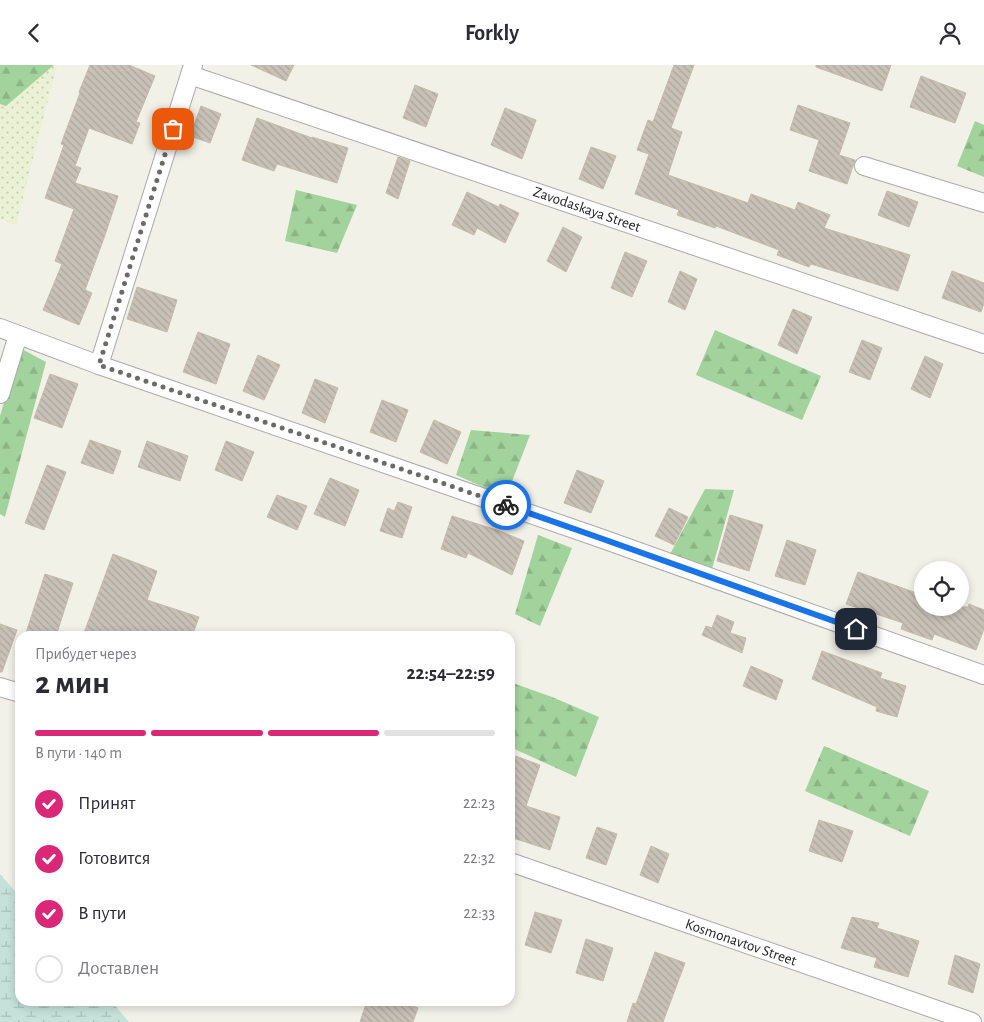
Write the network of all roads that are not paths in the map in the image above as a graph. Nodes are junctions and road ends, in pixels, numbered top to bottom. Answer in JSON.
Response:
{"nodes":[{"id":1,"x":192,"y":70,"type":"edge"},
{"id":2,"x":864,"y":166,"type":"dead end"},
{"id":3,"x":984,"y":203,"type":"edge"},
{"id":4,"x":0,"y":328,"type":"edge"},
{"id":5,"x":18,"y":335,"type":"junction"},
{"id":6,"x":984,"y":344,"type":"edge"},
{"id":7,"x":99,"y":365,"type":"junction"},
{"id":8,"x":0,"y":394,"type":"edge"},
{"id":9,"x":984,"y":675,"type":"edge"},
{"id":10,"x":0,"y":687,"type":"edge"},
{"id":11,"x":15,"y":692,"type":"edge"},
{"id":12,"x":515,"y":864,"type":"edge"},
{"id":13,"x":972,"y":1022,"type":"edge"}],
"edges":[{"from":1,"to":6,"type":"street","name":"Zavodaskaya Street"},
{"from":1,"to":7,"type":"street"},
{"from":2,"to":3,"type":"street"},
{"from":4,"to":5,"type":"street"},
{"from":5,"to":7,"type":"street"},
{"from":5,"to":8,"type":"street"},
{"from":7,"to":9,"type":"street"},
{"from":10,"to":11,"type":"street"},
{"from":12,"to":13,"type":"street","name":"Kosmonavtov Street"}]}
